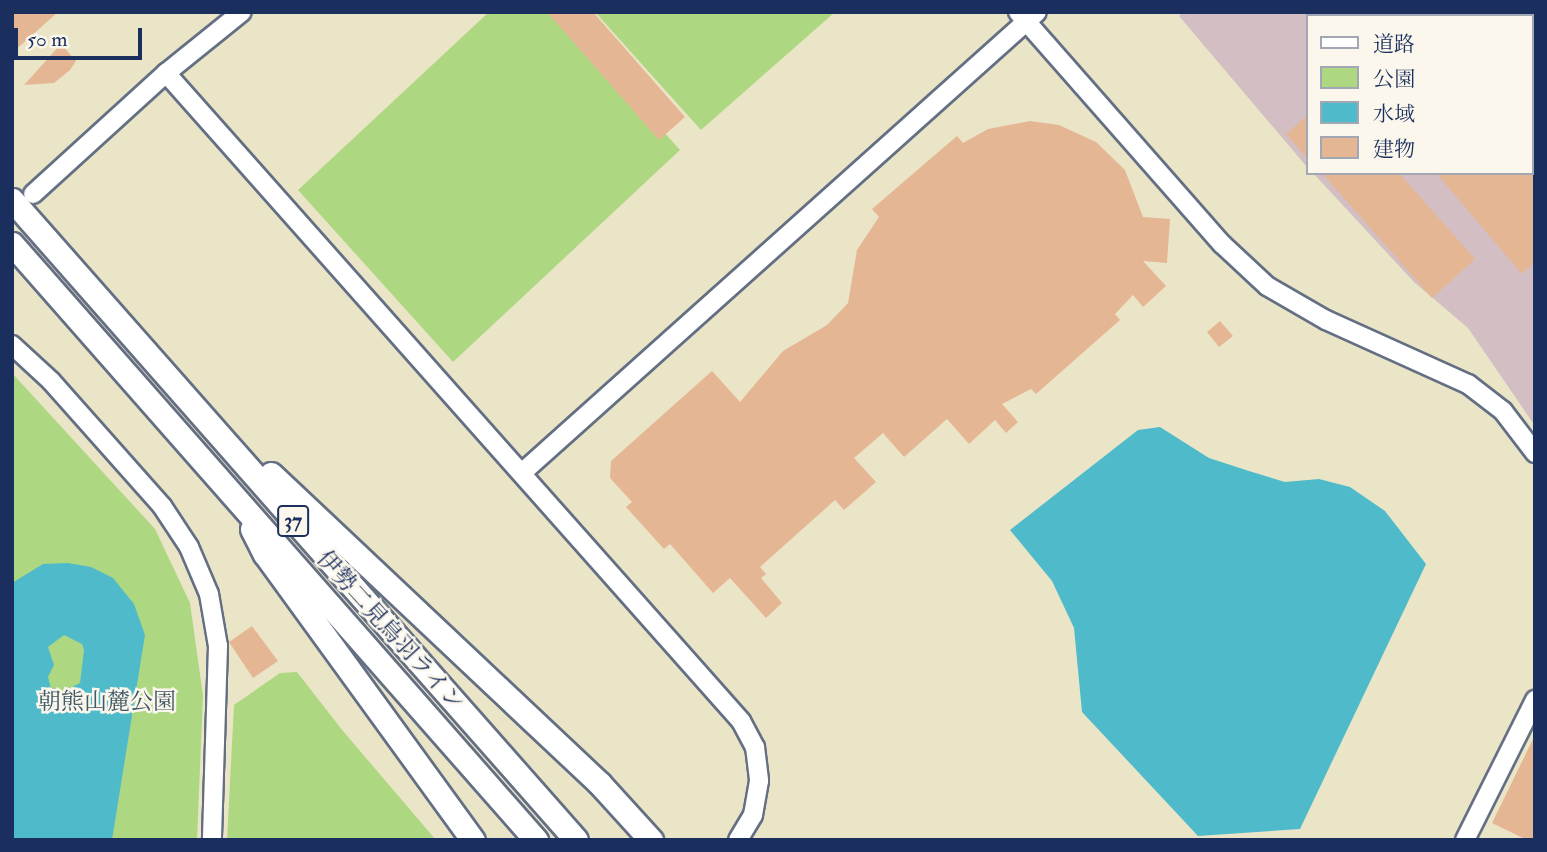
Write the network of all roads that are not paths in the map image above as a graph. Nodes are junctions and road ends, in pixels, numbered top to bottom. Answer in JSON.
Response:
{"nodes":[{"id":1,"x":242,"y":12,"type":"edge"},
{"id":2,"x":1027,"y":15,"type":"edge"},
{"id":3,"x":166,"y":74,"type":"junction"},
{"id":4,"x":23,"y":197,"type":"edge"},
{"id":5,"x":12,"y":244,"type":"edge"},
{"id":6,"x":12,"y":345,"type":"edge"},
{"id":7,"x":159,"y":369,"type":"junction"},
{"id":8,"x":1535,"y":453,"type":"edge"},
{"id":9,"x":524,"y":471,"type":"junction"},
{"id":10,"x":238,"y":499,"type":"junction"},
{"id":11,"x":1535,"y":700,"type":"edge"},
{"id":12,"x":1530,"y":720,"type":"edge"},
{"id":13,"x":212,"y":840,"type":"edge"},
{"id":14,"x":473,"y":840,"type":"edge"},
{"id":15,"x":536,"y":840,"type":"edge"},
{"id":16,"x":576,"y":840,"type":"edge"},
{"id":17,"x":651,"y":840,"type":"edge"},
{"id":18,"x":738,"y":840,"type":"edge"},
{"id":19,"x":1465,"y":840,"type":"edge"}],
"edges":[{"from":1,"to":3,"type":"street"},
{"from":2,"to":8,"type":"street"},
{"from":2,"to":9,"type":"street"},
{"from":3,"to":4,"type":"street"},
{"from":3,"to":9,"type":"street"},
{"from":4,"to":7,"type":"main road","name":"伊勢二見鳥羽ライン","number":"37"},
{"from":5,"to":10,"type":"main road","name":"伊勢二見鳥羽ライン","number":"37"},
{"from":6,"to":13,"type":"street"},
{"from":7,"to":16,"type":"main road","name":"伊勢二見鳥羽ライン","number":"37"},
{"from":7,"to":17,"type":"main road"},
{"from":9,"to":18,"type":"street"},
{"from":10,"to":14,"type":"main road"},
{"from":10,"to":15,"type":"main road","name":"伊勢二見鳥羽ライン","number":"37"},
{"from":11,"to":12,"type":"street"},
{"from":12,"to":19,"type":"street"}]}
